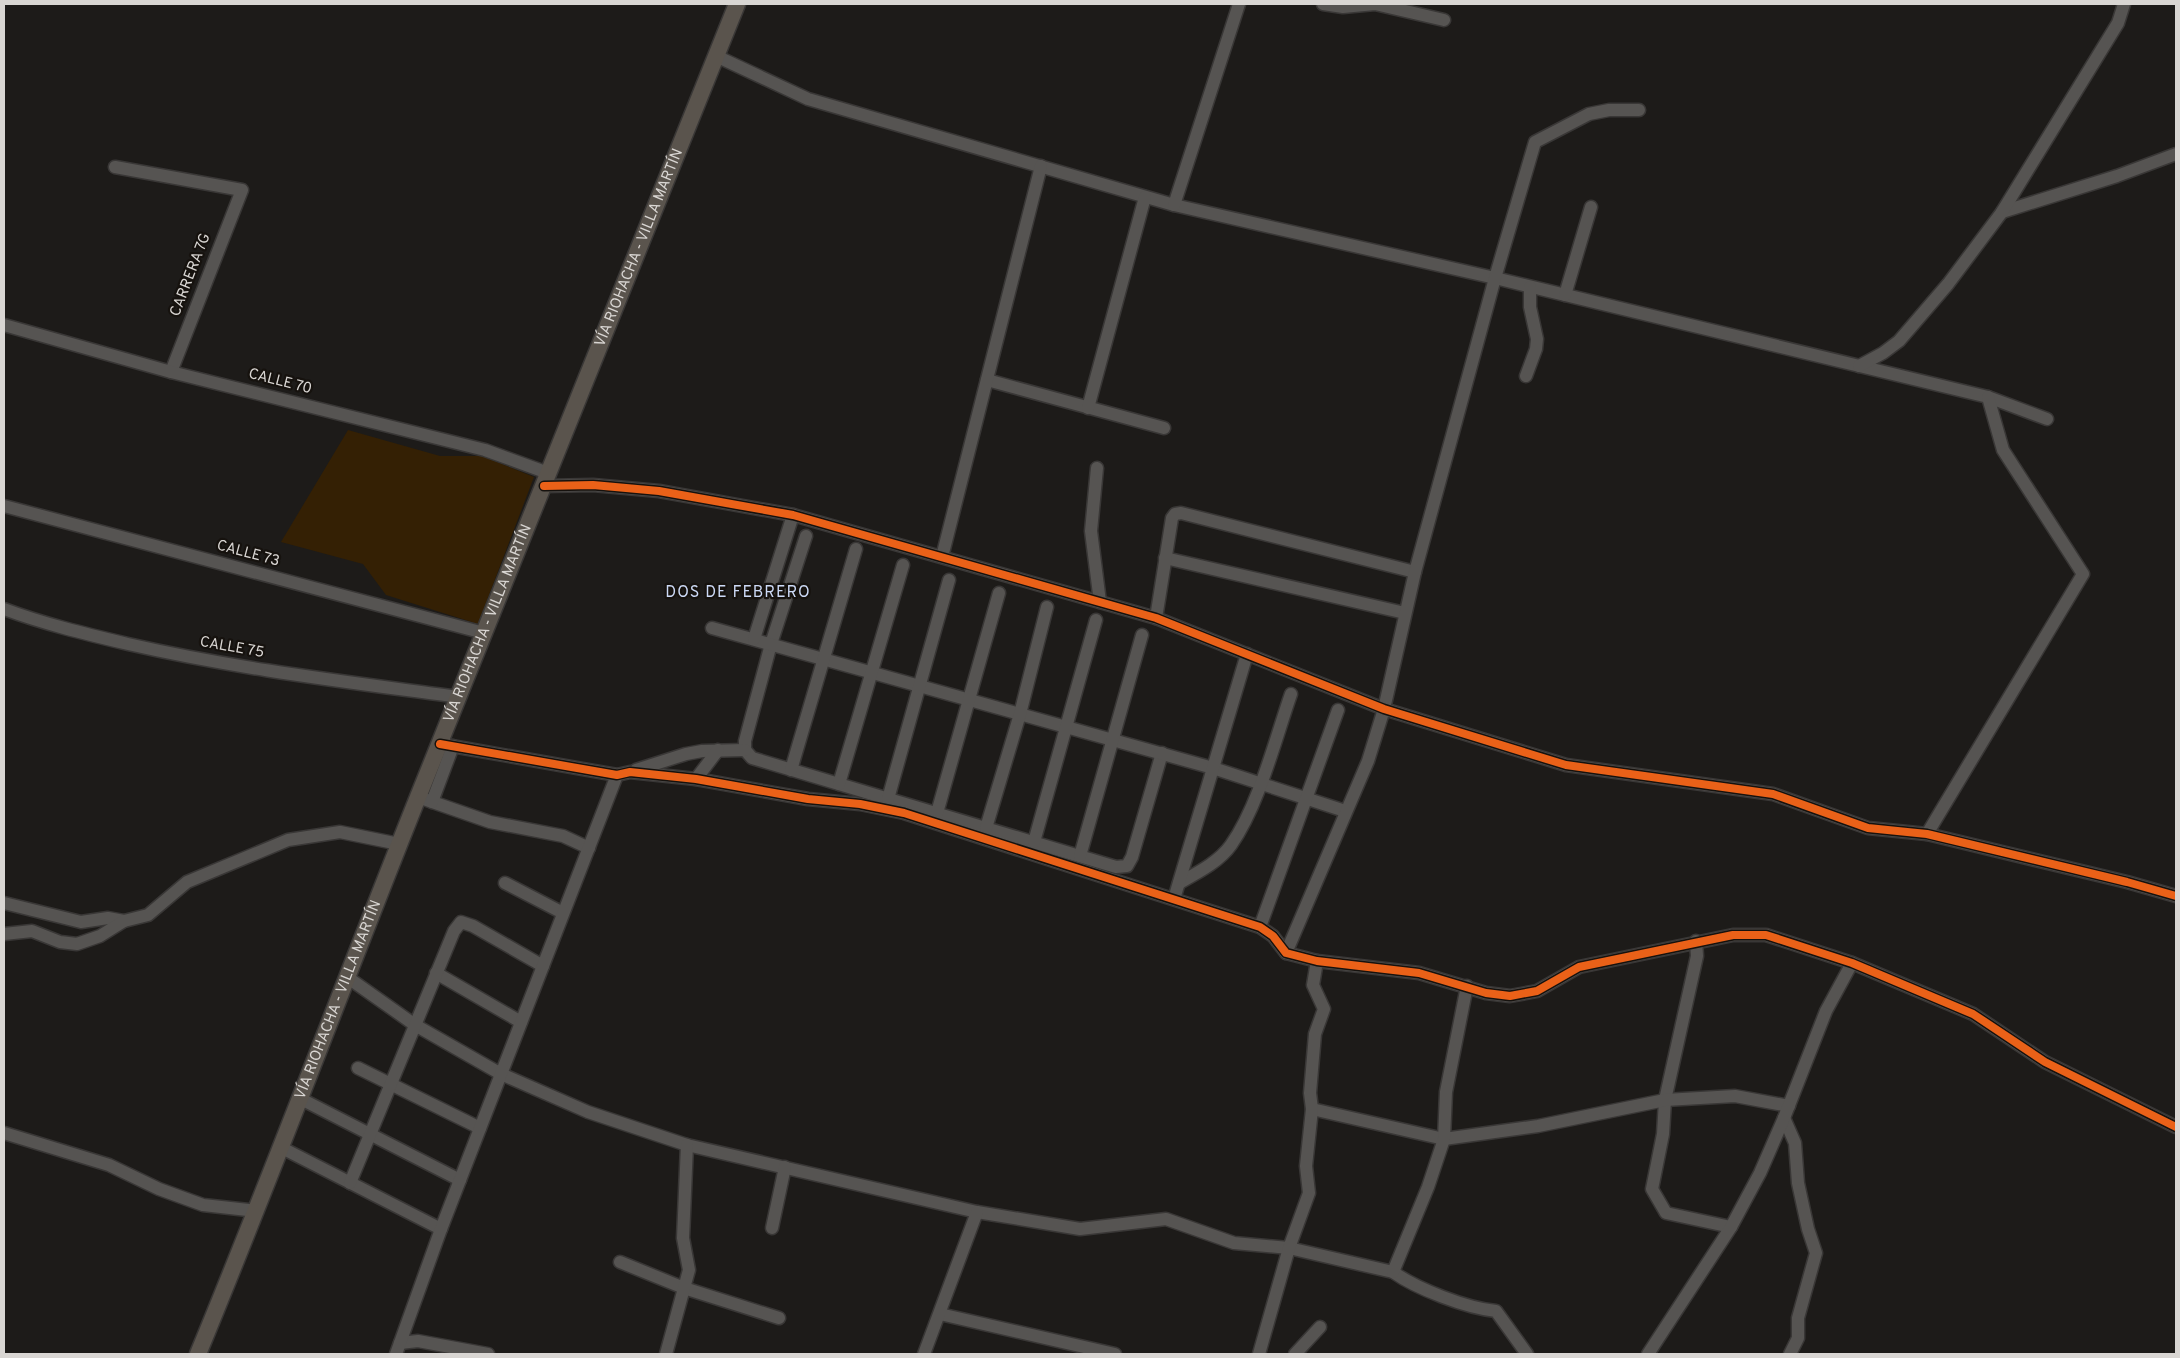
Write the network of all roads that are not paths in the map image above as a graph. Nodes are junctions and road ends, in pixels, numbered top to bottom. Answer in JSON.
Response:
{"nodes":[{"id":1,"x":737,"y":4,"type":"edge"},
{"id":2,"x":1239,"y":4,"type":"edge"},
{"id":3,"x":1323,"y":4,"type":"edge"},
{"id":4,"x":1375,"y":4,"type":"edge"},
{"id":5,"x":2124,"y":4,"type":"edge"},
{"id":6,"x":1444,"y":20,"type":"dead end"},
{"id":7,"x":716,"y":56,"type":"junction"},
{"id":8,"x":1639,"y":110,"type":"dead end"},
{"id":9,"x":2176,"y":154,"type":"edge"},
{"id":10,"x":1041,"y":166,"type":"junction"},
{"id":11,"x":115,"y":167,"type":"dead end"},
{"id":12,"x":1145,"y":197,"type":"junction"},
{"id":13,"x":1174,"y":205,"type":"junction"},
{"id":14,"x":1590,"y":207,"type":"dead end"},
{"id":15,"x":2002,"y":212,"type":"junction"},
{"id":16,"x":1495,"y":278,"type":"junction"},
{"id":17,"x":1530,"y":286,"type":"junction"},
{"id":18,"x":1565,"y":295,"type":"junction"},
{"id":19,"x":4,"y":325,"type":"edge"},
{"id":20,"x":1859,"y":366,"type":"junction"},
{"id":21,"x":171,"y":372,"type":"junction"},
{"id":22,"x":1526,"y":376,"type":"dead end"},
{"id":23,"x":987,"y":380,"type":"junction"},
{"id":24,"x":1988,"y":397,"type":"junction"},
{"id":25,"x":1088,"y":408,"type":"junction"},
{"id":26,"x":2047,"y":419,"type":"dead end"},
{"id":27,"x":1164,"y":428,"type":"dead end"},
{"id":28,"x":1097,"y":468,"type":"dead end"},
{"id":29,"x":546,"y":479,"type":"junction"},
{"id":30,"x":4,"y":506,"type":"edge"},
{"id":31,"x":793,"y":514,"type":"junction"},
{"id":32,"x":806,"y":536,"type":"dead end"},
{"id":33,"x":856,"y":549,"type":"dead end"},
{"id":34,"x":942,"y":557,"type":"junction"},
{"id":35,"x":1165,"y":558,"type":"junction"},
{"id":36,"x":903,"y":565,"type":"dead end"},
{"id":37,"x":1414,"y":572,"type":"junction"},
{"id":38,"x":949,"y":580,"type":"dead end"},
{"id":39,"x":998,"y":593,"type":"dead end"},
{"id":40,"x":1100,"y":602,"type":"junction"},
{"id":41,"x":1047,"y":607,"type":"dead end"},
{"id":42,"x":4,"y":609,"type":"edge"},
{"id":43,"x":1405,"y":614,"type":"junction"},
{"id":44,"x":1156,"y":618,"type":"junction"},
{"id":45,"x":1096,"y":620,"type":"dead end"},
{"id":46,"x":712,"y":628,"type":"dead end"},
{"id":47,"x":484,"y":633,"type":"junction"},
{"id":48,"x":1142,"y":635,"type":"dead end"},
{"id":49,"x":754,"y":639,"type":"junction"},
{"id":50,"x":771,"y":644,"type":"junction"},
{"id":51,"x":1247,"y":654,"type":"junction"},
{"id":52,"x":824,"y":659,"type":"junction"},
{"id":53,"x":871,"y":672,"type":"junction"},
{"id":54,"x":921,"y":686,"type":"junction"},
{"id":55,"x":1291,"y":694,"type":"dead end"},
{"id":56,"x":458,"y":698,"type":"junction"},
{"id":57,"x":970,"y":700,"type":"junction"},
{"id":58,"x":1384,"y":709,"type":"junction"},
{"id":59,"x":1338,"y":710,"type":"dead end"},
{"id":60,"x":1020,"y":714,"type":"junction"},
{"id":61,"x":1066,"y":726,"type":"junction"},
{"id":62,"x":1113,"y":740,"type":"junction"},
{"id":63,"x":446,"y":745,"type":"junction"},
{"id":64,"x":718,"y":750,"type":"junction"},
{"id":65,"x":745,"y":750,"type":"junction"},
{"id":66,"x":1162,"y":753,"type":"junction"},
{"id":67,"x":1213,"y":768,"type":"junction"},
{"id":68,"x":791,"y":770,"type":"junction"},
{"id":69,"x":630,"y":772,"type":"junction"},
{"id":70,"x":617,"y":775,"type":"junction"},
{"id":71,"x":696,"y":779,"type":"junction"},
{"id":72,"x":1260,"y":783,"type":"junction"},
{"id":73,"x":839,"y":784,"type":"junction"},
{"id":74,"x":888,"y":799,"type":"junction"},
{"id":75,"x":1306,"y":799,"type":"junction"},
{"id":76,"x":425,"y":800,"type":"junction"},
{"id":77,"x":1345,"y":811,"type":"junction"},
{"id":78,"x":937,"y":813,"type":"junction"},
{"id":79,"x":986,"y":828,"type":"junction"},
{"id":80,"x":1927,"y":834,"type":"junction"},
{"id":81,"x":1034,"y":842,"type":"junction"},
{"id":82,"x":399,"y":844,"type":"junction"},
{"id":83,"x":589,"y":848,"type":"junction"},
{"id":84,"x":1080,"y":856,"type":"junction"},
{"id":85,"x":505,"y":883,"type":"dead end"},
{"id":86,"x":1178,"y":883,"type":"junction"},
{"id":87,"x":2176,"y":896,"type":"edge"},
{"id":88,"x":1174,"y":899,"type":"junction"},
{"id":89,"x":4,"y":904,"type":"edge"},
{"id":90,"x":564,"y":913,"type":"junction"},
{"id":91,"x":124,"y":921,"type":"junction"},
{"id":92,"x":1260,"y":927,"type":"junction"},
{"id":93,"x":4,"y":934,"type":"edge"},
{"id":94,"x":1696,"y":941,"type":"junction"},
{"id":95,"x":1286,"y":953,"type":"junction"},
{"id":96,"x":1317,"y":961,"type":"junction"},
{"id":97,"x":1852,"y":963,"type":"junction"},
{"id":98,"x":543,"y":966,"type":"junction"},
{"id":99,"x":436,"y":973,"type":"junction"},
{"id":100,"x":347,"y":977,"type":"junction"},
{"id":101,"x":1468,"y":986,"type":"junction"},
{"id":102,"x":521,"y":1022,"type":"junction"},
{"id":103,"x":415,"y":1025,"type":"junction"},
{"id":104,"x":358,"y":1068,"type":"dead end"},
{"id":105,"x":501,"y":1074,"type":"junction"},
{"id":106,"x":391,"y":1084,"type":"junction"},
{"id":107,"x":299,"y":1098,"type":"junction"},
{"id":108,"x":1665,"y":1100,"type":"junction"},
{"id":109,"x":1312,"y":1109,"type":"junction"},
{"id":110,"x":1786,"y":1112,"type":"junction"},
{"id":111,"x":2176,"y":1127,"type":"edge"},
{"id":112,"x":480,"y":1128,"type":"junction"},
{"id":113,"x":4,"y":1133,"type":"edge"},
{"id":114,"x":370,"y":1133,"type":"junction"},
{"id":115,"x":1444,"y":1139,"type":"junction"},
{"id":116,"x":687,"y":1145,"type":"junction"},
{"id":117,"x":280,"y":1147,"type":"junction"},
{"id":118,"x":785,"y":1167,"type":"junction"},
{"id":119,"x":460,"y":1180,"type":"junction"},
{"id":120,"x":350,"y":1183,"type":"junction"},
{"id":121,"x":257,"y":1211,"type":"junction"},
{"id":122,"x":977,"y":1212,"type":"junction"},
{"id":123,"x":1731,"y":1227,"type":"junction"},
{"id":124,"x":772,"y":1228,"type":"dead end"},
{"id":125,"x":441,"y":1229,"type":"junction"},
{"id":126,"x":1289,"y":1248,"type":"junction"},
{"id":127,"x":620,"y":1262,"type":"dead end"},
{"id":128,"x":1394,"y":1272,"type":"junction"},
{"id":129,"x":684,"y":1288,"type":"junction"},
{"id":130,"x":940,"y":1314,"type":"junction"},
{"id":131,"x":779,"y":1318,"type":"dead end"},
{"id":132,"x":1320,"y":1327,"type":"dead end"},
{"id":133,"x":398,"y":1349,"type":"edge"},
{"id":134,"x":1066,"y":1349,"type":"edge"},
{"id":135,"x":198,"y":1354,"type":"edge"},
{"id":136,"x":488,"y":1354,"type":"edge"},
{"id":137,"x":666,"y":1354,"type":"edge"},
{"id":138,"x":924,"y":1354,"type":"edge"},
{"id":139,"x":1115,"y":1354,"type":"edge"},
{"id":140,"x":1259,"y":1354,"type":"edge"},
{"id":141,"x":1295,"y":1354,"type":"edge"},
{"id":142,"x":1527,"y":1354,"type":"edge"},
{"id":143,"x":1648,"y":1354,"type":"edge"},
{"id":144,"x":1790,"y":1354,"type":"edge"}],
"edges":[{"from":1,"to":7,"type":"main road","name":"VÍA RIOHACHA - VILLA MARTÍN"},
{"from":2,"to":13,"type":"street"},
{"from":3,"to":4,"type":"street"},
{"from":4,"to":6,"type":"street"},
{"from":5,"to":15,"type":"street"},
{"from":7,"to":10,"type":"street"},
{"from":7,"to":29,"type":"main road","name":"VÍA RIOHACHA - VILLA MARTÍN"},
{"from":8,"to":16,"type":"street"},
{"from":9,"to":15,"type":"street"},
{"from":10,"to":12,"type":"street"},
{"from":10,"to":23,"type":"street"},
{"from":11,"to":21,"type":"street","name":"CARRERA 7G"},
{"from":12,"to":13,"type":"street"},
{"from":12,"to":25,"type":"street"},
{"from":13,"to":16,"type":"street"},
{"from":14,"to":18,"type":"street"},
{"from":15,"to":20,"type":"street"},
{"from":16,"to":17,"type":"street"},
{"from":16,"to":37,"type":"street"},
{"from":17,"to":18,"type":"street"},
{"from":17,"to":22,"type":"street"},
{"from":18,"to":20,"type":"street"},
{"from":19,"to":21,"type":"street","name":"CALLE 70"},
{"from":20,"to":24,"type":"street"},
{"from":21,"to":29,"type":"street","name":"CALLE 70"},
{"from":23,"to":25,"type":"street"},
{"from":23,"to":34,"type":"street"},
{"from":24,"to":26,"type":"street"},
{"from":24,"to":80,"type":"street"},
{"from":25,"to":27,"type":"street"},
{"from":28,"to":40,"type":"street"},
{"from":29,"to":31,"type":"street"},
{"from":29,"to":47,"type":"main road","name":"VÍA RIOHACHA - VILLA MARTÍN"},
{"from":30,"to":47,"type":"street","name":"CALLE 73"},
{"from":31,"to":34,"type":"street"},
{"from":31,"to":49,"type":"street"},
{"from":32,"to":50,"type":"street"},
{"from":33,"to":52,"type":"street"},
{"from":34,"to":40,"type":"street"},
{"from":35,"to":37,"type":"street"},
{"from":35,"to":43,"type":"street"},
{"from":35,"to":44,"type":"street"},
{"from":36,"to":53,"type":"street"},
{"from":37,"to":43,"type":"street"},
{"from":38,"to":54,"type":"street"},
{"from":39,"to":57,"type":"street"},
{"from":40,"to":44,"type":"street"},
{"from":41,"to":60,"type":"street"},
{"from":42,"to":56,"type":"street","name":"CALLE 75"},
{"from":43,"to":58,"type":"street"},
{"from":44,"to":51,"type":"street"},
{"from":45,"to":61,"type":"street"},
{"from":46,"to":49,"type":"street"},
{"from":47,"to":56,"type":"main road","name":"VÍA RIOHACHA - VILLA MARTÍN"},
{"from":48,"to":62,"type":"street"},
{"from":49,"to":50,"type":"street"},
{"from":50,"to":52,"type":"street"},
{"from":50,"to":65,"type":"street"},
{"from":51,"to":58,"type":"street"},
{"from":51,"to":67,"type":"street"},
{"from":52,"to":53,"type":"street"},
{"from":52,"to":68,"type":"street"},
{"from":53,"to":54,"type":"street"},
{"from":53,"to":73,"type":"street"},
{"from":54,"to":57,"type":"street"},
{"from":54,"to":74,"type":"street"},
{"from":55,"to":72,"type":"street"},
{"from":56,"to":63,"type":"main road","name":"VÍA RIOHACHA - VILLA MARTÍN"},
{"from":57,"to":60,"type":"street"},
{"from":57,"to":78,"type":"street"},
{"from":58,"to":77,"type":"street"},
{"from":58,"to":80,"type":"street"},
{"from":59,"to":75,"type":"street"},
{"from":60,"to":61,"type":"street"},
{"from":60,"to":79,"type":"street"},
{"from":61,"to":62,"type":"street"},
{"from":61,"to":81,"type":"street"},
{"from":62,"to":66,"type":"street"},
{"from":62,"to":84,"type":"street"},
{"from":63,"to":70,"type":"street"},
{"from":63,"to":76,"type":"main road","name":"VÍA RIOHACHA - VILLA MARTÍN"},
{"from":64,"to":65,"type":"street"},
{"from":64,"to":69,"type":"street"},
{"from":64,"to":71,"type":"street"},
{"from":65,"to":68,"type":"street"},
{"from":66,"to":67,"type":"street"},
{"from":66,"to":84,"type":"street"},
{"from":67,"to":72,"type":"street"},
{"from":67,"to":86,"type":"street"},
{"from":68,"to":73,"type":"street"},
{"from":69,"to":70,"type":"street"},
{"from":69,"to":71,"type":"street"},
{"from":70,"to":83,"type":"street"},
{"from":71,"to":88,"type":"street"},
{"from":72,"to":75,"type":"street"},
{"from":72,"to":86,"type":"street"},
{"from":73,"to":74,"type":"street"},
{"from":74,"to":78,"type":"street"},
{"from":75,"to":77,"type":"street"},
{"from":75,"to":92,"type":"street"},
{"from":76,"to":82,"type":"main road","name":"VÍA RIOHACHA - VILLA MARTÍN"},
{"from":76,"to":83,"type":"street"},
{"from":77,"to":95,"type":"street"},
{"from":78,"to":79,"type":"street"},
{"from":79,"to":81,"type":"street"},
{"from":80,"to":87,"type":"street"},
{"from":81,"to":84,"type":"street"},
{"from":82,"to":91,"type":"street"},
{"from":82,"to":100,"type":"main road","name":"VÍA RIOHACHA - VILLA MARTÍN"},
{"from":83,"to":90,"type":"street"},
{"from":85,"to":90,"type":"street"},
{"from":86,"to":88,"type":"street"},
{"from":88,"to":92,"type":"street"},
{"from":89,"to":91,"type":"street"},
{"from":90,"to":98,"type":"street"},
{"from":91,"to":93,"type":"street"},
{"from":92,"to":95,"type":"street"},
{"from":94,"to":97,"type":"street"},
{"from":94,"to":101,"type":"street"},
{"from":94,"to":108,"type":"street"},
{"from":95,"to":96,"type":"street"},
{"from":96,"to":101,"type":"street"},
{"from":96,"to":109,"type":"street"},
{"from":97,"to":110,"type":"street"},
{"from":97,"to":111,"type":"street"},
{"from":98,"to":99,"type":"street"},
{"from":98,"to":102,"type":"street"},
{"from":99,"to":102,"type":"street"},
{"from":99,"to":103,"type":"street"},
{"from":100,"to":103,"type":"street"},
{"from":100,"to":107,"type":"main road","name":"VÍA RIOHACHA - VILLA MARTÍN"},
{"from":101,"to":115,"type":"street"},
{"from":102,"to":105,"type":"street"},
{"from":103,"to":105,"type":"street"},
{"from":103,"to":106,"type":"street"},
{"from":104,"to":106,"type":"street"},
{"from":105,"to":112,"type":"street"},
{"from":105,"to":116,"type":"street"},
{"from":106,"to":112,"type":"street"},
{"from":106,"to":114,"type":"street"},
{"from":107,"to":114,"type":"street"},
{"from":107,"to":117,"type":"main road","name":"VÍA RIOHACHA - VILLA MARTÍN"},
{"from":108,"to":110,"type":"street"},
{"from":108,"to":115,"type":"street"},
{"from":108,"to":123,"type":"street"},
{"from":109,"to":115,"type":"street"},
{"from":109,"to":126,"type":"street"},
{"from":110,"to":123,"type":"street"},
{"from":110,"to":144,"type":"street"},
{"from":112,"to":119,"type":"street"},
{"from":113,"to":121,"type":"street"},
{"from":114,"to":119,"type":"street"},
{"from":114,"to":120,"type":"street"},
{"from":115,"to":128,"type":"street"},
{"from":116,"to":118,"type":"street"},
{"from":116,"to":129,"type":"street"},
{"from":117,"to":120,"type":"street"},
{"from":117,"to":121,"type":"main road","name":"VÍA RIOHACHA - VILLA MARTÍN"},
{"from":118,"to":122,"type":"street"},
{"from":118,"to":124,"type":"street"},
{"from":119,"to":125,"type":"street"},
{"from":120,"to":125,"type":"street"},
{"from":121,"to":135,"type":"main road","name":"VÍA RIOHACHA - VILLA MARTÍN"},
{"from":122,"to":126,"type":"street"},
{"from":122,"to":130,"type":"street"},
{"from":123,"to":143,"type":"street"},
{"from":125,"to":133,"type":"street"},
{"from":126,"to":128,"type":"street"},
{"from":126,"to":140,"type":"street"},
{"from":127,"to":129,"type":"street"},
{"from":128,"to":142,"type":"street"},
{"from":129,"to":131,"type":"street"},
{"from":129,"to":137,"type":"street"},
{"from":130,"to":134,"type":"street"},
{"from":130,"to":138,"type":"street"},
{"from":132,"to":141,"type":"street"},
{"from":133,"to":136,"type":"street"},
{"from":134,"to":139,"type":"street"}]}
